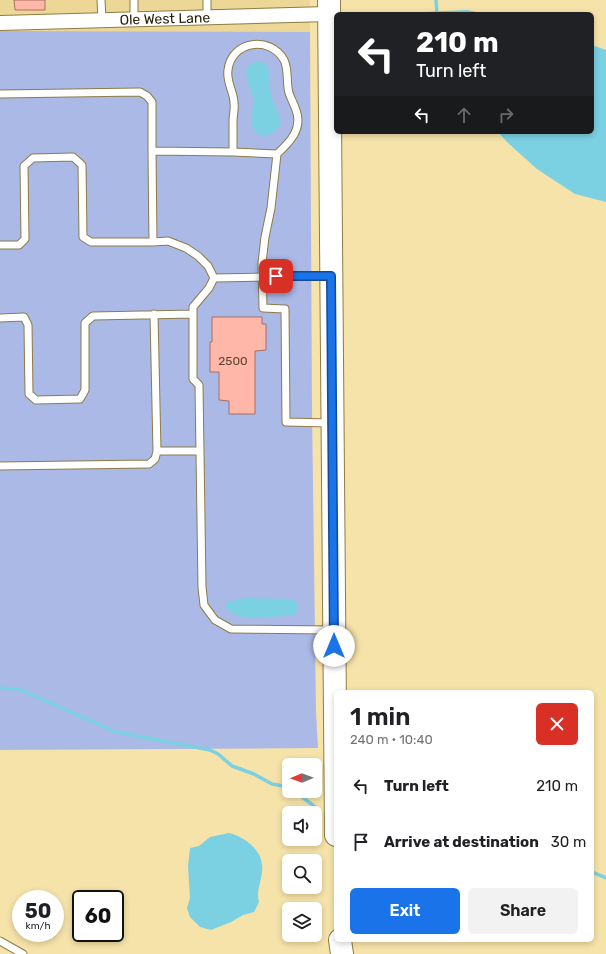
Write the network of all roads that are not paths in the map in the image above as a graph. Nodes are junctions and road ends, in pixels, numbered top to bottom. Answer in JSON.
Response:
{"nodes":[{"id":1,"x":101,"y":0,"type":"edge"},
{"id":2,"x":134,"y":0,"type":"edge"},
{"id":3,"x":207,"y":0,"type":"edge"},
{"id":4,"x":329,"y":7,"type":"edge"},
{"id":5,"x":208,"y":17,"type":"junction"},
{"id":6,"x":134,"y":19,"type":"junction"},
{"id":7,"x":102,"y":20,"type":"junction"},
{"id":8,"x":0,"y":23,"type":"edge"},
{"id":9,"x":0,"y":94,"type":"edge"},
{"id":10,"x":152,"y":151,"type":"junction"},
{"id":11,"x":233,"y":152,"type":"junction"},
{"id":12,"x":277,"y":154,"type":"junction"},
{"id":13,"x":153,"y":242,"type":"junction"},
{"id":14,"x":0,"y":245,"type":"edge"},
{"id":15,"x":262,"y":276,"type":"junction"},
{"id":16,"x":331,"y":276,"type":"junction"},
{"id":17,"x":214,"y":278,"type":"junction"},
{"id":18,"x":154,"y":314,"type":"junction"},
{"id":19,"x":193,"y":314,"type":"junction"},
{"id":20,"x":0,"y":318,"type":"edge"},
{"id":21,"x":332,"y":423,"type":"junction"},
{"id":22,"x":157,"y":451,"type":"junction"},
{"id":23,"x":200,"y":451,"type":"junction"},
{"id":24,"x":0,"y":466,"type":"edge"},
{"id":25,"x":334,"y":630,"type":"junction"},
{"id":26,"x":335,"y":690,"type":"edge"},
{"id":27,"x":0,"y":941,"type":"edge"},
{"id":28,"x":340,"y":942,"type":"edge"},
{"id":29,"x":23,"y":954,"type":"edge"},
{"id":30,"x":342,"y":954,"type":"edge"}],
"edges":[{"from":1,"to":7,"type":"lane"},
{"from":2,"to":6,"type":"lane"},
{"from":3,"to":5,"type":"lane"},
{"from":4,"to":5,"type":"street","name":"Ole West Lane"},
{"from":4,"to":16,"type":"main road"},
{"from":5,"to":6,"type":"street","name":"Ole West Lane"},
{"from":6,"to":7,"type":"street","name":"Ole West Lane"},
{"from":7,"to":8,"type":"street","name":"Ole West Lane"},
{"from":9,"to":10,"type":"lane"},
{"from":10,"to":11,"type":"lane"},
{"from":10,"to":13,"type":"lane"},
{"from":11,"to":12,"type":"lane"},
{"from":11,"to":12,"type":"lane"},
{"from":12,"to":15,"type":"lane"},
{"from":13,"to":14,"type":"lane"},
{"from":13,"to":17,"type":"lane"},
{"from":15,"to":16,"type":"lane"},
{"from":15,"to":17,"type":"lane"},
{"from":15,"to":21,"type":"lane"},
{"from":16,"to":21,"type":"main road"},
{"from":17,"to":19,"type":"lane"},
{"from":18,"to":19,"type":"lane"},
{"from":18,"to":20,"type":"lane"},
{"from":18,"to":22,"type":"lane"},
{"from":19,"to":23,"type":"lane"},
{"from":21,"to":25,"type":"main road"},
{"from":22,"to":23,"type":"lane"},
{"from":22,"to":24,"type":"lane"},
{"from":23,"to":25,"type":"lane"},
{"from":25,"to":26,"type":"main road"},
{"from":27,"to":29,"type":"lane"},
{"from":28,"to":30,"type":"main road"}]}
